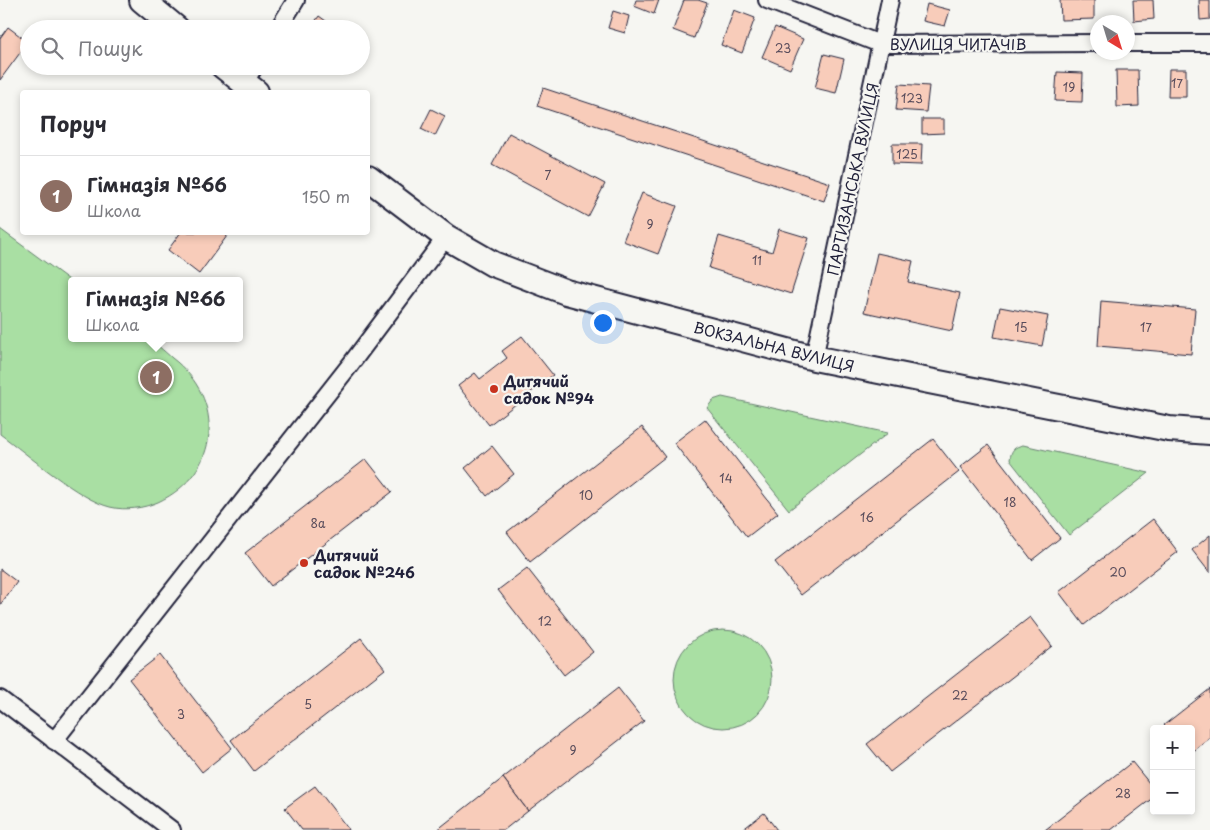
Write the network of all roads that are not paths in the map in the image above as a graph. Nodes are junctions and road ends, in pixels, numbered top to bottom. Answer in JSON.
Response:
{"nodes":[{"id":1,"x":142,"y":0,"type":"edge"},
{"id":2,"x":296,"y":0,"type":"edge"},
{"id":3,"x":767,"y":0,"type":"edge"},
{"id":4,"x":890,"y":0,"type":"edge"},
{"id":5,"x":166,"y":20,"type":"edge"},
{"id":6,"x":284,"y":20,"type":"edge"},
{"id":7,"x":1090,"y":43,"type":"edge"},
{"id":8,"x":1135,"y":43,"type":"edge"},
{"id":9,"x":1210,"y":43,"type":"edge"},
{"id":10,"x":880,"y":44,"type":"junction"},
{"id":11,"x":240,"y":75,"type":"edge"},
{"id":12,"x":252,"y":81,"type":"edge"},
{"id":13,"x":370,"y":180,"type":"edge"},
{"id":14,"x":446,"y":237,"type":"junction"},
{"id":15,"x":814,"y":358,"type":"junction"},
{"id":16,"x":1210,"y":432,"type":"edge"},
{"id":17,"x":0,"y":699,"type":"edge"},
{"id":18,"x":54,"y":741,"type":"junction"},
{"id":19,"x":172,"y":830,"type":"edge"}],
"edges":[{"from":1,"to":5,"type":"street"},
{"from":2,"to":6,"type":"street"},
{"from":3,"to":10,"type":"street","name":"ВУЛИЦЯ ЧИТАЧІВ"},
{"from":4,"to":10,"type":"street","name":"ПАРТИЗАНСЬКА ВУЛИЦЯ"},
{"from":7,"to":10,"type":"street","name":"ВУЛИЦЯ ЧИТАЧІВ"},
{"from":8,"to":9,"type":"street"},
{"from":10,"to":15,"type":"street","name":"ПАРТИЗАНСЬКА ВУЛИЦЯ"},
{"from":11,"to":12,"type":"street"},
{"from":13,"to":14,"type":"street","name":"ВОКЗАЛЬНА ВУЛИЦЯ"},
{"from":14,"to":15,"type":"street","name":"ВОКЗАЛЬНА ВУЛИЦЯ"},
{"from":14,"to":18,"type":"street"},
{"from":15,"to":16,"type":"street","name":"ВОКЗАЛЬНА ВУЛИЦЯ"},
{"from":17,"to":18,"type":"street"},
{"from":18,"to":19,"type":"street"}]}
